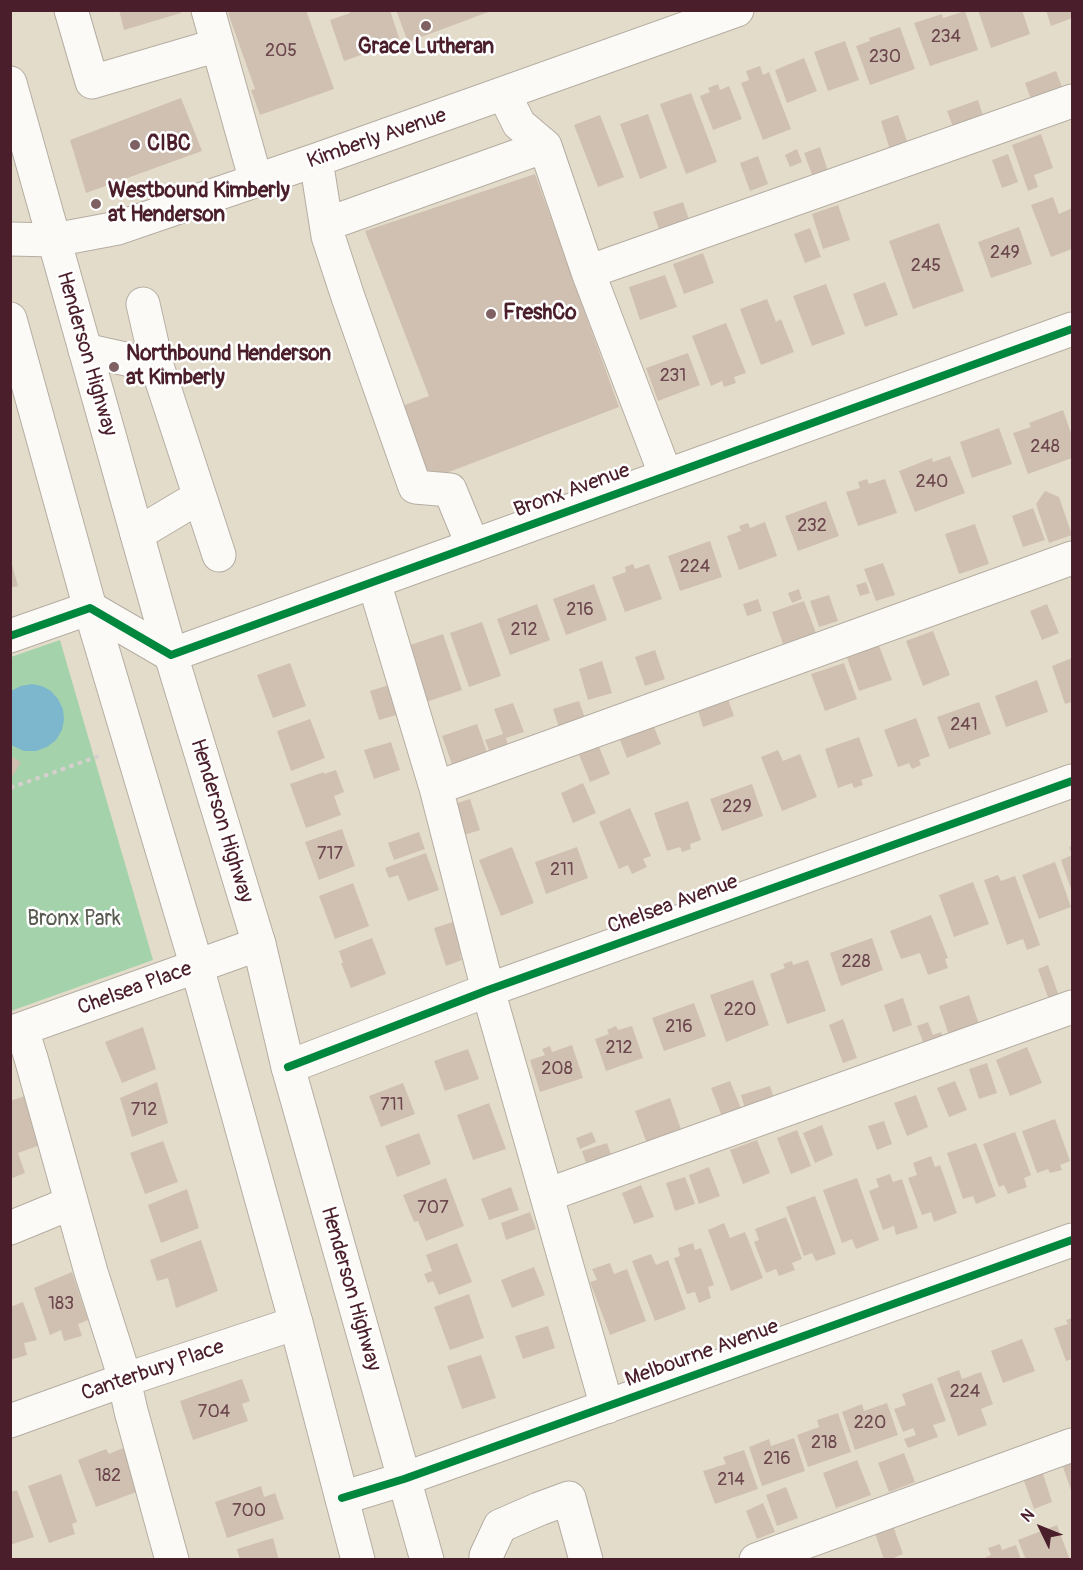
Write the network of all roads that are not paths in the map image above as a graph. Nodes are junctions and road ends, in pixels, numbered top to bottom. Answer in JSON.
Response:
{"nodes":[{"id":1,"x":71,"y":10,"type":"edge"},
{"id":2,"x":208,"y":10,"type":"edge"},
{"id":3,"x":737,"y":10,"type":"edge"},
{"id":4,"x":218,"y":45,"type":"junction"},
{"id":5,"x":10,"y":83,"type":"edge"},
{"id":6,"x":504,"y":94,"type":"junction"},
{"id":7,"x":1072,"y":101,"type":"edge"},
{"id":8,"x":545,"y":146,"type":"junction"},
{"id":9,"x":316,"y":160,"type":"junction"},
{"id":10,"x":256,"y":181,"type":"junction"},
{"id":11,"x":327,"y":224,"type":"junction"},
{"id":12,"x":10,"y":239,"type":"edge"},
{"id":13,"x":54,"y":240,"type":"junction"},
{"id":14,"x":588,"y":272,"type":"junction"},
{"id":15,"x":143,"y":304,"type":"dead end"},
{"id":16,"x":10,"y":319,"type":"edge"},
{"id":17,"x":1072,"y":329,"type":"edge"},
{"id":18,"x":85,"y":350,"type":"junction"},
{"id":19,"x":157,"y":366,"type":"junction"},
{"id":20,"x":666,"y":476,"type":"junction"},
{"id":21,"x":199,"y":497,"type":"junction"},
{"id":22,"x":136,"y":534,"type":"junction"},
{"id":23,"x":473,"y":546,"type":"junction"},
{"id":24,"x":219,"y":555,"type":"dead end"},
{"id":25,"x":1072,"y":558,"type":"edge"},
{"id":26,"x":374,"y":582,"type":"junction"},
{"id":27,"x":90,"y":608,"type":"junction"},
{"id":28,"x":10,"y":636,"type":"edge"},
{"id":29,"x":171,"y":655,"type":"junction"},
{"id":30,"x":1072,"y":781,"type":"edge"},
{"id":31,"x":436,"y":788,"type":"junction"},
{"id":32,"x":259,"y":944,"type":"junction"},
{"id":33,"x":197,"y":967,"type":"junction"},
{"id":34,"x":488,"y":990,"type":"junction"},
{"id":35,"x":1072,"y":1007,"type":"edge"},
{"id":36,"x":16,"y":1032,"type":"edge"},
{"id":37,"x":288,"y":1067,"type":"junction"},
{"id":38,"x":547,"y":1195,"type":"junction"},
{"id":39,"x":71,"y":1203,"type":"junction"},
{"id":40,"x":10,"y":1228,"type":"edge"},
{"id":41,"x":1072,"y":1240,"type":"edge"},
{"id":42,"x":296,"y":1323,"type":"junction"},
{"id":43,"x":124,"y":1380,"type":"junction"},
{"id":44,"x":608,"y":1407,"type":"junction"},
{"id":45,"x":10,"y":1421,"type":"edge"},
{"id":46,"x":1072,"y":1445,"type":"edge"},
{"id":47,"x":404,"y":1479,"type":"junction"},
{"id":48,"x":342,"y":1498,"type":"junction"},
{"id":49,"x":172,"y":1560,"type":"edge"},
{"id":50,"x":358,"y":1560,"type":"edge"},
{"id":51,"x":427,"y":1560,"type":"edge"},
{"id":52,"x":487,"y":1560,"type":"edge"},
{"id":53,"x":586,"y":1560,"type":"edge"},
{"id":54,"x":756,"y":1560,"type":"edge"}],
"edges":[{"from":1,"to":4,"type":"street"},
{"from":2,"to":4,"type":"street"},
{"from":3,"to":6,"type":"street","name":"Kimberly Avenue"},
{"from":4,"to":10,"type":"street"},
{"from":5,"to":13,"type":"street","name":"Henderson Highway"},
{"from":6,"to":8,"type":"street"},
{"from":6,"to":9,"type":"street","name":"Kimberly Avenue"},
{"from":7,"to":14,"type":"street"},
{"from":8,"to":11,"type":"street"},
{"from":8,"to":14,"type":"street"},
{"from":9,"to":10,"type":"street","name":"Kimberly Avenue"},
{"from":9,"to":11,"type":"street"},
{"from":10,"to":13,"type":"street","name":"Kimberly Avenue"},
{"from":11,"to":23,"type":"street"},
{"from":12,"to":13,"type":"street","name":"Kimberly Avenue"},
{"from":13,"to":18,"type":"street","name":"Henderson Highway"},
{"from":14,"to":20,"type":"street"},
{"from":15,"to":19,"type":"street"},
{"from":16,"to":27,"type":"street"},
{"from":17,"to":20,"type":"street","name":"Bronx Avenue"},
{"from":18,"to":19,"type":"street"},
{"from":18,"to":22,"type":"street","name":"Henderson Highway"},
{"from":19,"to":21,"type":"street"},
{"from":20,"to":23,"type":"street","name":"Bronx Avenue"},
{"from":21,"to":22,"type":"street"},
{"from":21,"to":24,"type":"street"},
{"from":22,"to":29,"type":"street","name":"Henderson Highway"},
{"from":23,"to":26,"type":"street","name":"Bronx Avenue"},
{"from":25,"to":31,"type":"street"},
{"from":26,"to":29,"type":"street","name":"Bronx Avenue"},
{"from":26,"to":31,"type":"street"},
{"from":27,"to":28,"type":"street"},
{"from":27,"to":29,"type":"street"},
{"from":27,"to":33,"type":"street"},
{"from":29,"to":32,"type":"street","name":"Henderson Highway"},
{"from":30,"to":34,"type":"street","name":"Chelsea Avenue"},
{"from":31,"to":34,"type":"street"},
{"from":32,"to":33,"type":"street","name":"Chelsea Place"},
{"from":32,"to":37,"type":"street","name":"Henderson Highway"},
{"from":33,"to":36,"type":"street","name":"Chelsea Place"},
{"from":33,"to":42,"type":"street"},
{"from":34,"to":37,"type":"street","name":"Chelsea Avenue"},
{"from":34,"to":38,"type":"street"},
{"from":35,"to":38,"type":"street"},
{"from":36,"to":39,"type":"street"},
{"from":37,"to":47,"type":"street","name":"Henderson Highway"},
{"from":38,"to":44,"type":"street"},
{"from":39,"to":40,"type":"street"},
{"from":39,"to":43,"type":"street"},
{"from":41,"to":44,"type":"street","name":"Melbourne Avenue"},
{"from":42,"to":43,"type":"street","name":"Canterbury Place"},
{"from":42,"to":48,"type":"street"},
{"from":43,"to":45,"type":"street","name":"Canterbury Place"},
{"from":43,"to":49,"type":"street"},
{"from":44,"to":47,"type":"street","name":"Melbourne Avenue"},
{"from":46,"to":54,"type":"street"},
{"from":47,"to":48,"type":"street","name":"Melbourne Avenue"},
{"from":47,"to":51,"type":"street","name":"Henderson Highway"},
{"from":48,"to":50,"type":"street"},
{"from":52,"to":53,"type":"street"}]}
